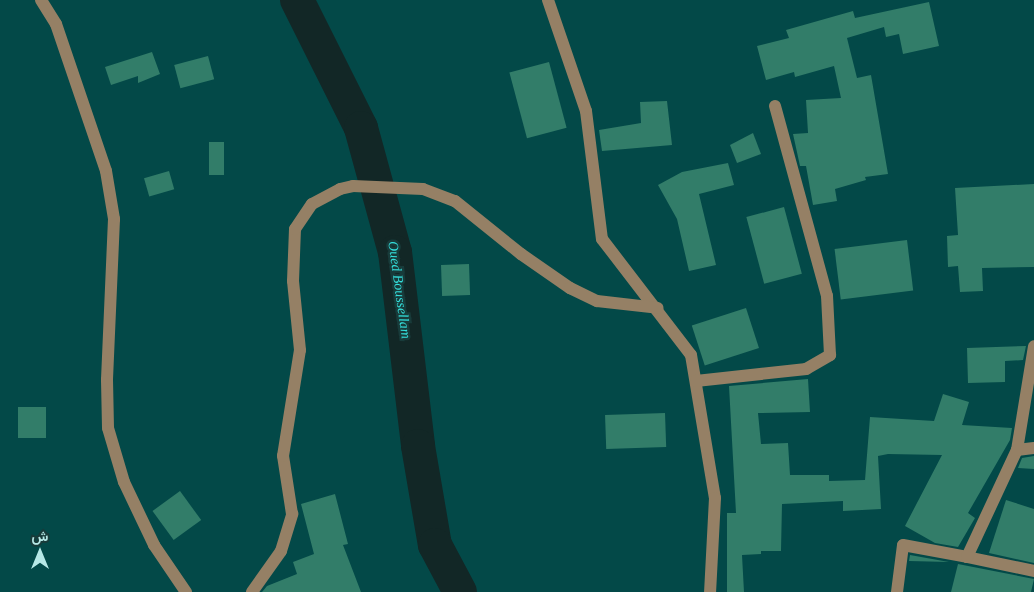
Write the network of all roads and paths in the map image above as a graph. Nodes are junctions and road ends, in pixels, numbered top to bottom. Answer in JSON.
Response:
{"nodes":[{"id":1,"x":41,"y":0,"type":"edge"},
{"id":2,"x":548,"y":0,"type":"edge"},
{"id":3,"x":774,"y":106,"type":"dead end"},
{"id":4,"x":658,"y":308,"type":"junction"},
{"id":5,"x":1034,"y":346,"type":"edge"},
{"id":6,"x":696,"y":381,"type":"junction"},
{"id":7,"x":1034,"y":448,"type":"edge"},
{"id":8,"x":1017,"y":450,"type":"junction"},
{"id":9,"x":967,"y":557,"type":"junction"},
{"id":10,"x":1034,"y":571,"type":"edge"},
{"id":11,"x":186,"y":592,"type":"edge"},
{"id":12,"x":252,"y":592,"type":"edge"},
{"id":13,"x":710,"y":592,"type":"edge"},
{"id":14,"x":897,"y":592,"type":"edge"}],
"edges":[{"from":1,"to":11,"type":"street"},
{"from":2,"to":4,"type":"street"},
{"from":3,"to":6,"type":"street"},
{"from":4,"to":6,"type":"street"},
{"from":4,"to":12,"type":"street"},
{"from":5,"to":8,"type":"street"},
{"from":6,"to":13,"type":"street"},
{"from":7,"to":8,"type":"street"},
{"from":8,"to":9,"type":"street"},
{"from":9,"to":10,"type":"street"},
{"from":9,"to":14,"type":"street"}]}
